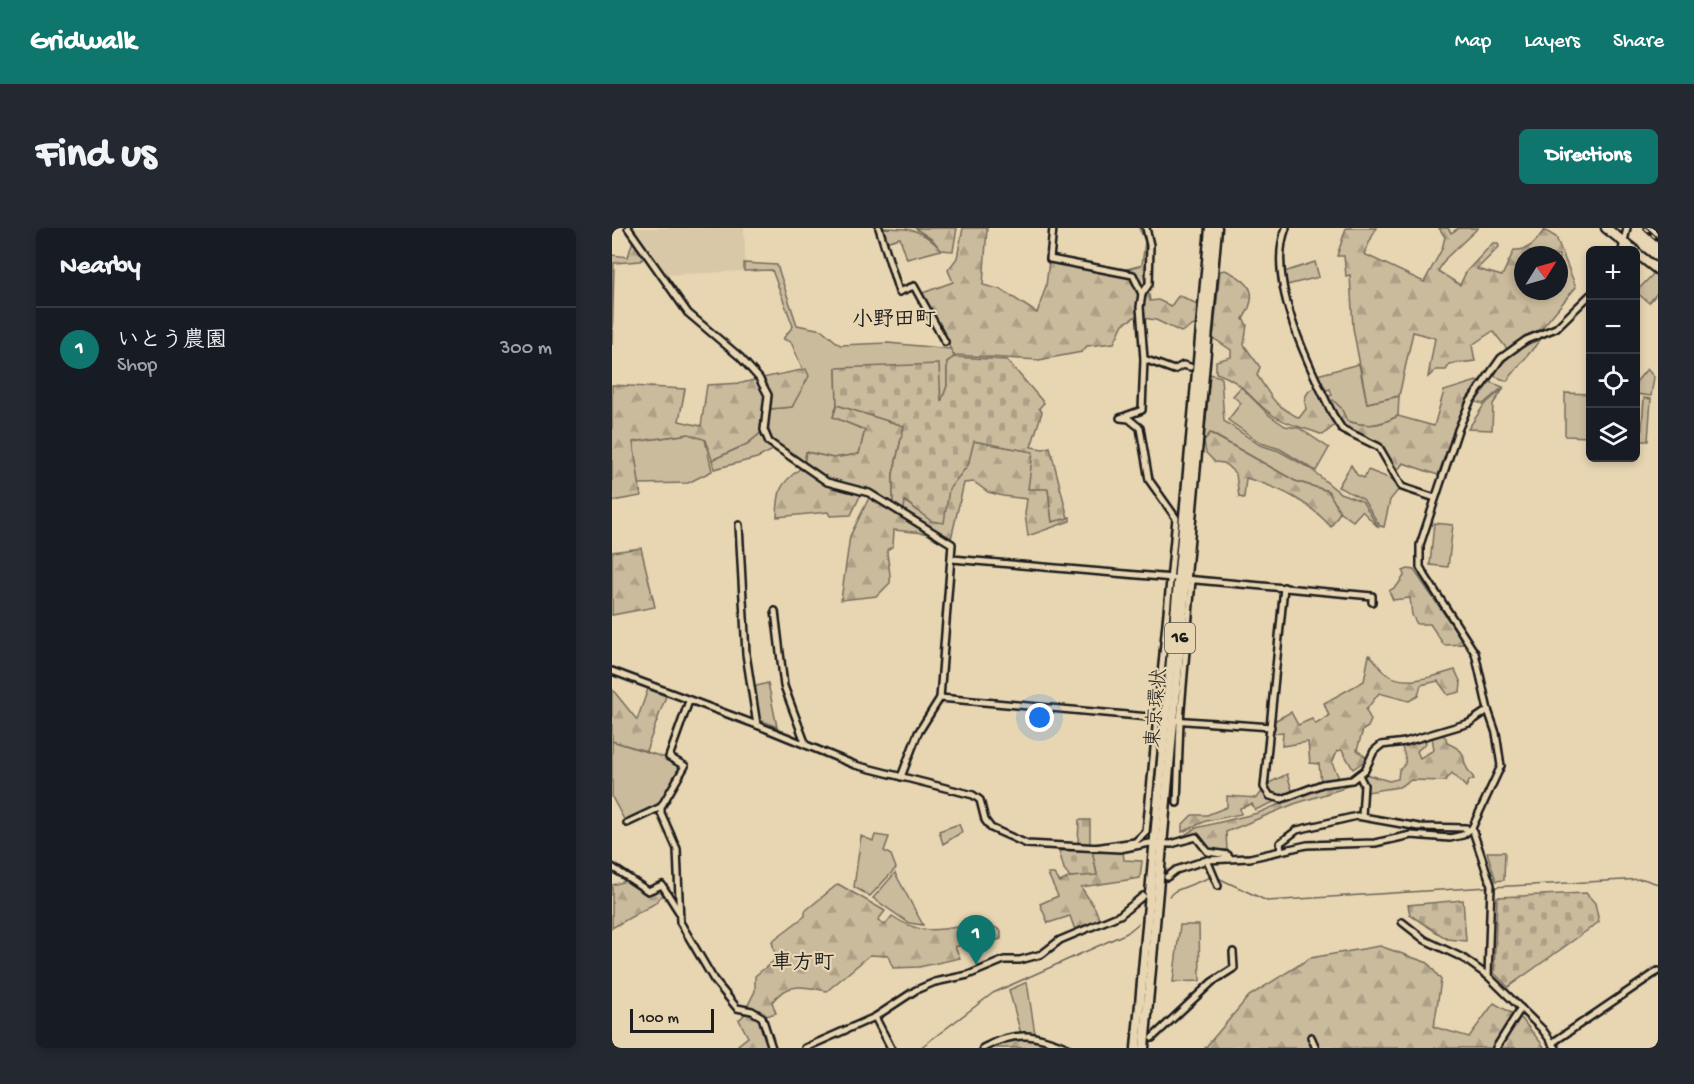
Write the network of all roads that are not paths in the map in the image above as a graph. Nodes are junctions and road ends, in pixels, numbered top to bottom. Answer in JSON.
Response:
{"nodes":[{"id":1,"x":628,"y":228,"type":"edge"},
{"id":2,"x":879,"y":228,"type":"edge"},
{"id":3,"x":1053,"y":228,"type":"edge"},
{"id":4,"x":1146,"y":228,"type":"edge"},
{"id":5,"x":1210,"y":228,"type":"edge"},
{"id":6,"x":1217,"y":228,"type":"edge"},
{"id":7,"x":1286,"y":228,"type":"edge"},
{"id":8,"x":1606,"y":228,"type":"edge"},
{"id":9,"x":1627,"y":228,"type":"edge"},
{"id":10,"x":1623,"y":246,"type":"edge"},
{"id":11,"x":1640,"y":255,"type":"edge"},
{"id":12,"x":1658,"y":270,"type":"edge"},
{"id":13,"x":1142,"y":294,"type":"junction"},
{"id":14,"x":1586,"y":299,"type":"edge"},
{"id":15,"x":945,"y":342,"type":"dead end"},
{"id":16,"x":1144,"y":359,"type":"junction"},
{"id":17,"x":1191,"y":367,"type":"dead end"},
{"id":18,"x":1435,"y":498,"type":"junction"},
{"id":19,"x":739,"y":525,"type":"dead end"},
{"id":20,"x":952,"y":559,"type":"junction"},
{"id":21,"x":1182,"y":579,"type":"junction"},
{"id":22,"x":1284,"y":587,"type":"junction"},
{"id":23,"x":1372,"y":602,"type":"dead end"},
{"id":24,"x":775,"y":611,"type":"dead end"},
{"id":25,"x":612,"y":671,"type":"edge"},
{"id":26,"x":940,"y":698,"type":"junction"},
{"id":27,"x":689,"y":701,"type":"junction"},
{"id":28,"x":1488,"y":710,"type":"junction"},
{"id":29,"x":1169,"y":720,"type":"junction"},
{"id":30,"x":757,"y":724,"type":"junction"},
{"id":31,"x":1271,"y":727,"type":"junction"},
{"id":32,"x":806,"y":745,"type":"junction"},
{"id":33,"x":1359,"y":775,"type":"junction"},
{"id":34,"x":901,"y":777,"type":"junction"},
{"id":35,"x":1177,"y":803,"type":"dead end"},
{"id":36,"x":661,"y":807,"type":"junction"},
{"id":37,"x":1362,"y":816,"type":"junction"},
{"id":38,"x":627,"y":824,"type":"dead end"},
{"id":39,"x":1419,"y":826,"type":"junction"},
{"id":40,"x":1469,"y":828,"type":"junction"},
{"id":41,"x":1418,"y":835,"type":"junction"},
{"id":42,"x":1159,"y":844,"type":"junction"},
{"id":43,"x":1095,"y":848,"type":"junction"},
{"id":44,"x":1281,"y":850,"type":"junction"},
{"id":45,"x":1228,"y":859,"type":"junction"},
{"id":46,"x":1207,"y":860,"type":"junction"},
{"id":47,"x":612,"y":867,"type":"edge"},
{"id":48,"x":1167,"y":877,"type":"dead end"},
{"id":49,"x":1216,"y":880,"type":"dead end"},
{"id":50,"x":1143,"y":896,"type":"dead end"},
{"id":51,"x":679,"y":912,"type":"junction"},
{"id":52,"x":1402,"y":922,"type":"dead end"},
{"id":53,"x":1233,"y":952,"type":"dead end"},
{"id":54,"x":1658,"y":971,"type":"edge"},
{"id":55,"x":1488,"y":976,"type":"junction"},
{"id":56,"x":1521,"y":1008,"type":"junction"},
{"id":57,"x":875,"y":1017,"type":"junction"},
{"id":58,"x":1311,"y":1036,"type":"dead end"},
{"id":59,"x":1152,"y":1038,"type":"dead end"},
{"id":60,"x":1554,"y":1046,"type":"edge"},
{"id":61,"x":772,"y":1048,"type":"edge"},
{"id":62,"x":805,"y":1048,"type":"edge"},
{"id":63,"x":891,"y":1048,"type":"edge"},
{"id":64,"x":983,"y":1048,"type":"edge"},
{"id":65,"x":1068,"y":1048,"type":"edge"},
{"id":66,"x":1136,"y":1048,"type":"edge"},
{"id":67,"x":1144,"y":1048,"type":"edge"},
{"id":68,"x":1316,"y":1048,"type":"edge"},
{"id":69,"x":1496,"y":1048,"type":"edge"}],
"edges":[{"from":1,"to":20,"type":"street"},
{"from":2,"to":15,"type":"street"},
{"from":3,"to":13,"type":"street"},
{"from":4,"to":13,"type":"street"},
{"from":5,"to":21,"type":"highway","name":"東京環状","number":"16"},
{"from":6,"to":21,"type":"highway","name":"東京環状","number":"16"},
{"from":7,"to":18,"type":"street"},
{"from":8,"to":10,"type":"highway"},
{"from":9,"to":10,"type":"street"},
{"from":11,"to":12,"type":"highway"},
{"from":13,"to":16,"type":"street"},
{"from":14,"to":18,"type":"street"},
{"from":16,"to":17,"type":"street"},
{"from":16,"to":21,"type":"street"},
{"from":18,"to":28,"type":"street"},
{"from":19,"to":30,"type":"street"},
{"from":20,"to":21,"type":"street"},
{"from":20,"to":26,"type":"street"},
{"from":21,"to":22,"type":"street"},
{"from":21,"to":29,"type":"highway","name":"東京環状","number":"16"},
{"from":21,"to":29,"type":"street"},
{"from":22,"to":23,"type":"street"},
{"from":22,"to":31,"type":"street"},
{"from":24,"to":32,"type":"street"},
{"from":25,"to":27,"type":"street"},
{"from":26,"to":29,"type":"street"},
{"from":26,"to":34,"type":"street"},
{"from":27,"to":30,"type":"street"},
{"from":27,"to":36,"type":"street"},
{"from":28,"to":33,"type":"street"},
{"from":28,"to":40,"type":"street"},
{"from":29,"to":31,"type":"street"},
{"from":29,"to":35,"type":"street"},
{"from":29,"to":42,"type":"highway","name":"東京環状","number":"16"},
{"from":29,"to":43,"type":"street"},
{"from":30,"to":32,"type":"street"},
{"from":31,"to":33,"type":"street"},
{"from":32,"to":34,"type":"street"},
{"from":33,"to":37,"type":"street"},
{"from":34,"to":43,"type":"street"},
{"from":36,"to":38,"type":"street"},
{"from":36,"to":51,"type":"street"},
{"from":37,"to":39,"type":"street"},
{"from":37,"to":44,"type":"street"},
{"from":39,"to":40,"type":"street"},
{"from":39,"to":41,"type":"street"},
{"from":40,"to":41,"type":"street"},
{"from":40,"to":55,"type":"street"},
{"from":41,"to":44,"type":"street"},
{"from":42,"to":43,"type":"street"},
{"from":42,"to":45,"type":"street"},
{"from":42,"to":66,"type":"highway","name":"東京環状","number":"16"},
{"from":42,"to":67,"type":"highway","name":"東京環状","number":"16"},
{"from":44,"to":45,"type":"street"},
{"from":45,"to":46,"type":"street"},
{"from":46,"to":48,"type":"street"},
{"from":46,"to":49,"type":"street"},
{"from":47,"to":51,"type":"street"},
{"from":50,"to":57,"type":"street"},
{"from":51,"to":61,"type":"street"},
{"from":52,"to":55,"type":"street"},
{"from":53,"to":59,"type":"street"},
{"from":54,"to":60,"type":"street"},
{"from":55,"to":56,"type":"street"},
{"from":56,"to":60,"type":"street"},
{"from":56,"to":69,"type":"street"},
{"from":57,"to":62,"type":"street"},
{"from":57,"to":63,"type":"street"},
{"from":58,"to":68,"type":"street"},
{"from":64,"to":65,"type":"street"}]}
